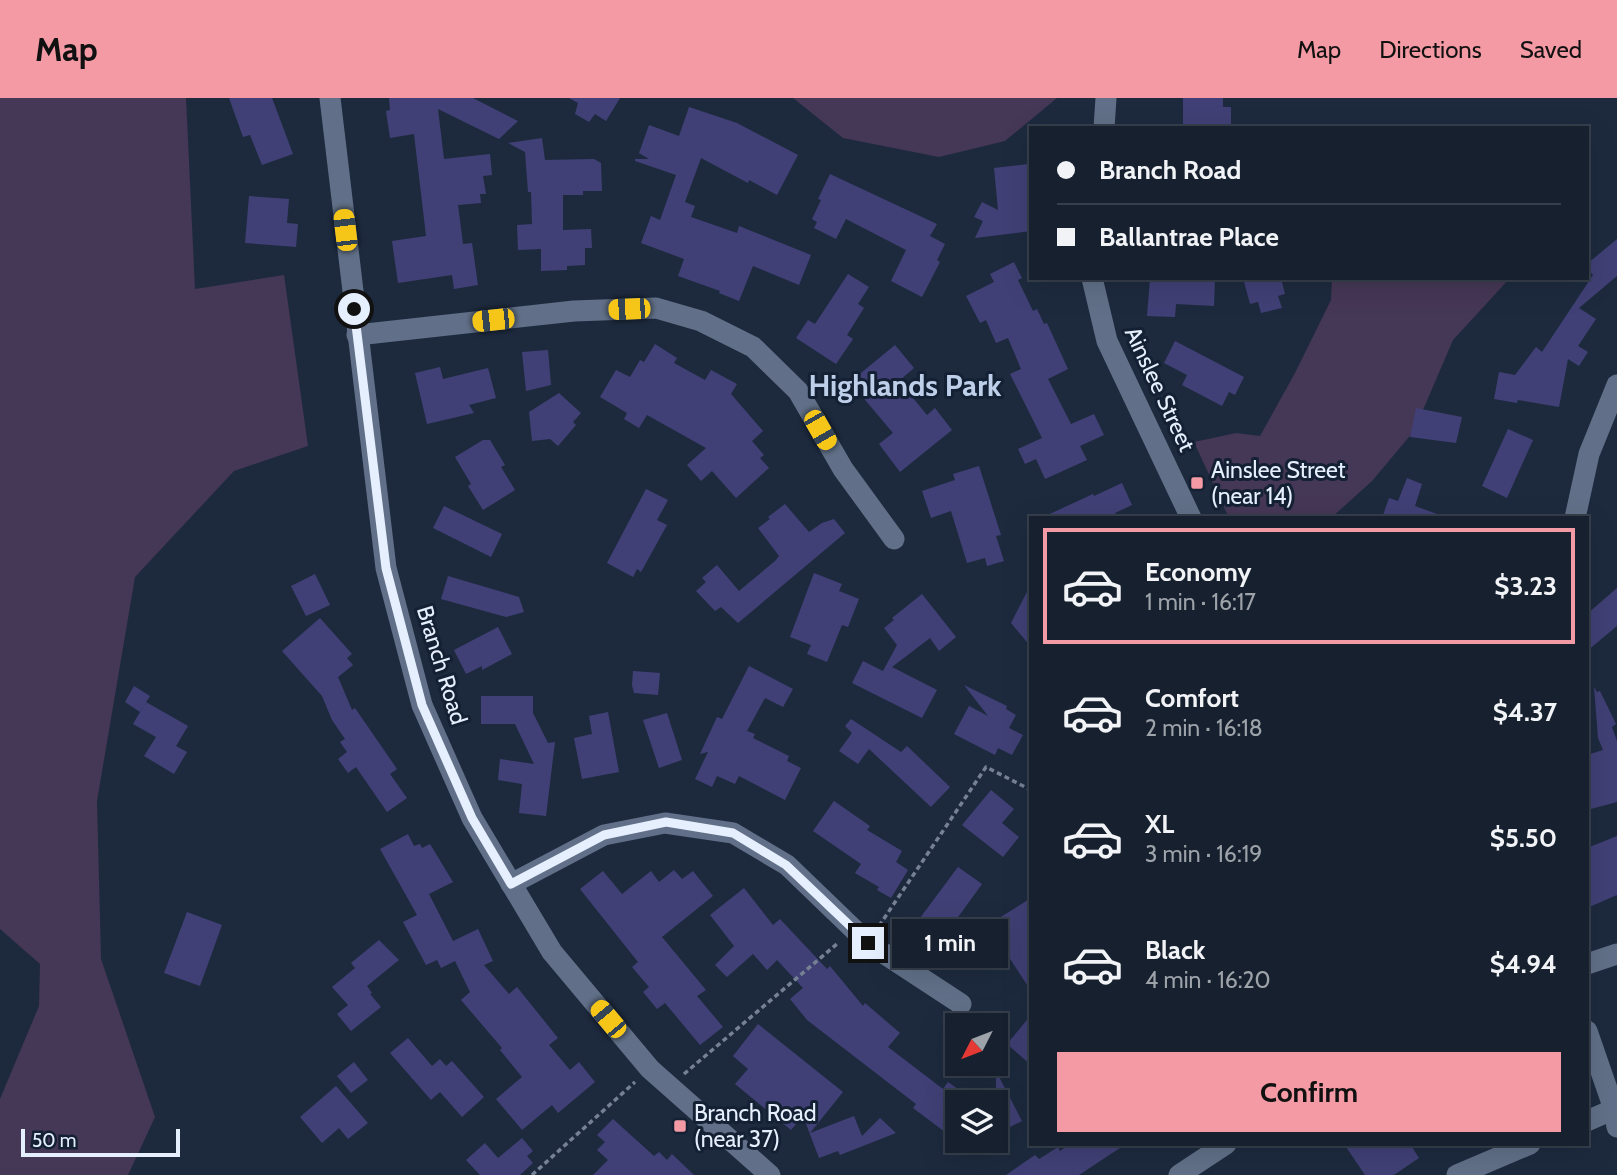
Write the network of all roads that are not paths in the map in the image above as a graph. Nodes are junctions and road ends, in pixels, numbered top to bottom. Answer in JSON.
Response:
{"nodes":[{"id":1,"x":330,"y":98,"type":"edge"},
{"id":2,"x":1106,"y":98,"type":"edge"},
{"id":3,"x":1104,"y":126,"type":"edge"},
{"id":4,"x":1093,"y":280,"type":"edge"},
{"id":5,"x":357,"y":335,"type":"junction"},
{"id":6,"x":1617,"y":385,"type":"edge"},
{"id":7,"x":1190,"y":516,"type":"edge"},
{"id":8,"x":1575,"y":516,"type":"edge"},
{"id":9,"x":894,"y":539,"type":"dead end"},
{"id":10,"x":511,"y":884,"type":"junction"},
{"id":11,"x":1617,"y":954,"type":"edge"},
{"id":12,"x":1589,"y":963,"type":"edge"},
{"id":13,"x":961,"y":1004,"type":"dead end"},
{"id":14,"x":1589,"y":1037,"type":"edge"},
{"id":15,"x":1615,"y":1118,"type":"edge"},
{"id":16,"x":1589,"y":1121,"type":"edge"},
{"id":17,"x":1223,"y":1146,"type":"edge"},
{"id":18,"x":1525,"y":1146,"type":"edge"},
{"id":19,"x":770,"y":1175,"type":"edge"},
{"id":20,"x":1179,"y":1175,"type":"edge"},
{"id":21,"x":1457,"y":1175,"type":"edge"}],
"edges":[{"from":1,"to":5,"type":"street","name":"Branch Road"},
{"from":2,"to":3,"type":"street"},
{"from":4,"to":7,"type":"street","name":"Ainslee Street"},
{"from":5,"to":9,"type":"street"},
{"from":5,"to":10,"type":"street","name":"Branch Road"},
{"from":6,"to":8,"type":"street"},
{"from":10,"to":13,"type":"street"},
{"from":10,"to":19,"type":"street","name":"Branch Road"},
{"from":11,"to":12,"type":"street"},
{"from":14,"to":15,"type":"street"},
{"from":15,"to":16,"type":"street"},
{"from":17,"to":20,"type":"street"},
{"from":18,"to":21,"type":"street"}]}
